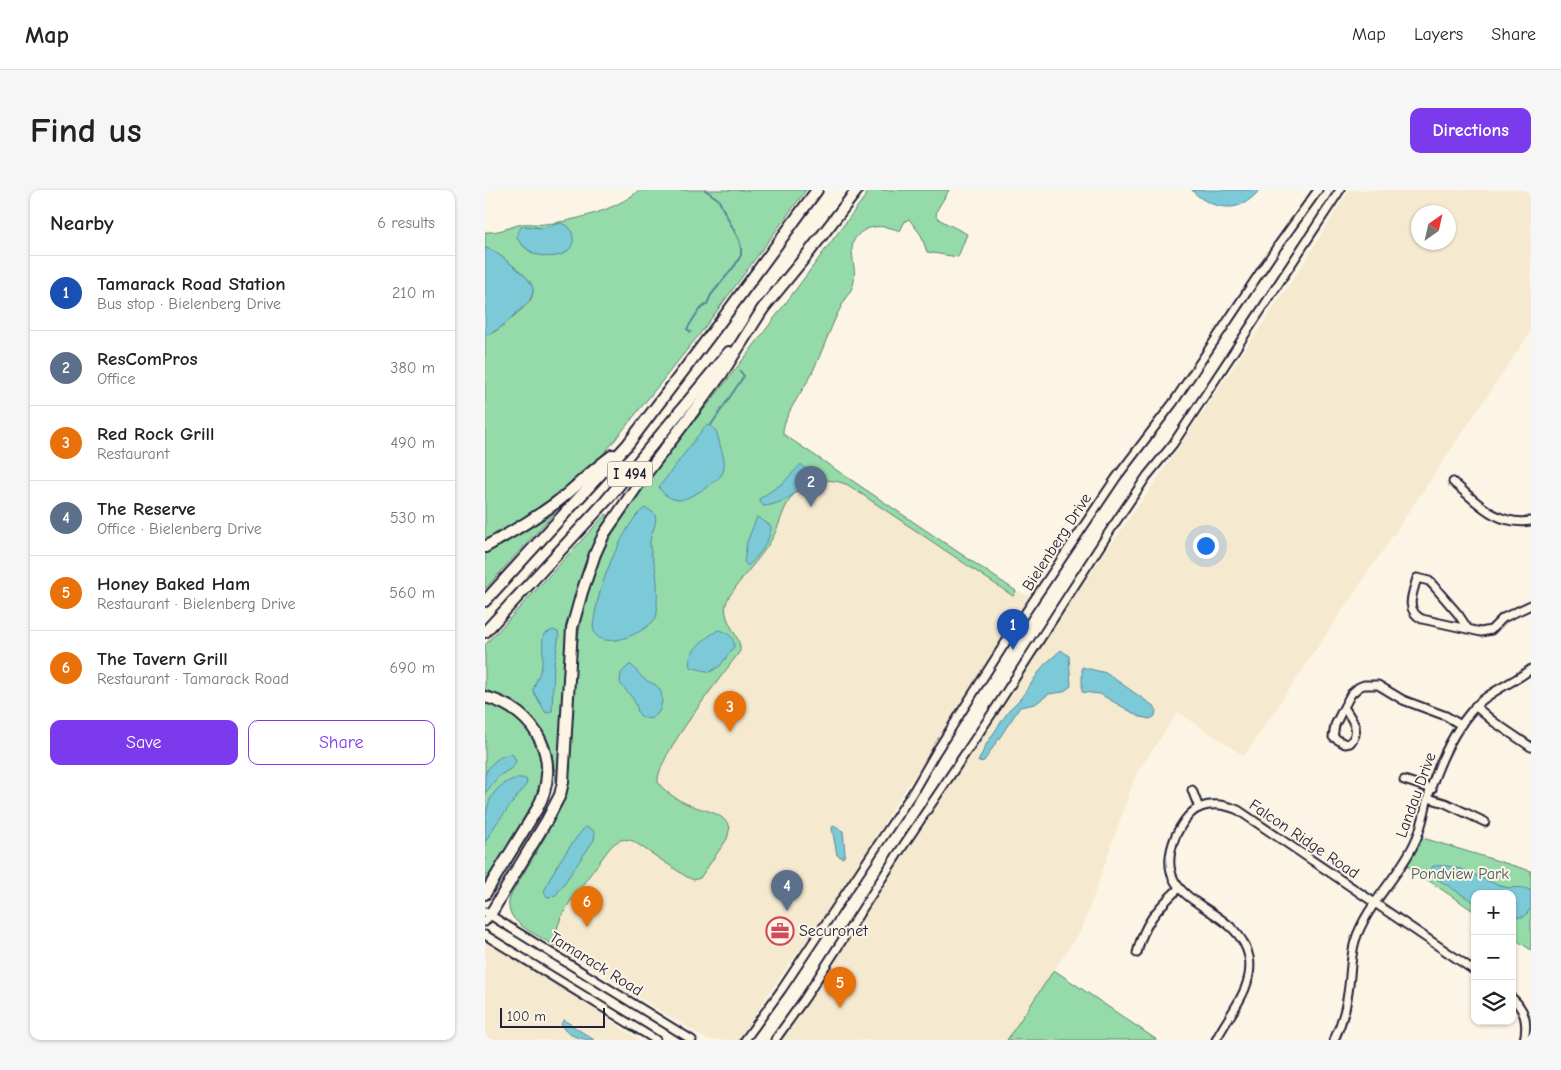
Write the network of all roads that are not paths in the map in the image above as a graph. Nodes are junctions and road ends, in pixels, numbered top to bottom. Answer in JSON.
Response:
{"nodes":[{"id":1,"x":817,"y":190,"type":"edge"},
{"id":2,"x":857,"y":190,"type":"edge"},
{"id":3,"x":1318,"y":190,"type":"edge"},
{"id":4,"x":1341,"y":190,"type":"edge"},
{"id":5,"x":764,"y":307,"type":"junction"},
{"id":6,"x":628,"y":444,"type":"junction"},
{"id":7,"x":1453,"y":482,"type":"dead end"},
{"id":8,"x":1531,"y":521,"type":"edge"},
{"id":9,"x":485,"y":547,"type":"edge"},
{"id":10,"x":485,"y":601,"type":"edge"},
{"id":11,"x":1531,"y":605,"type":"edge"},
{"id":12,"x":1468,"y":629,"type":"junction"},
{"id":13,"x":485,"y":632,"type":"edge"},
{"id":14,"x":1531,"y":669,"type":"edge"},
{"id":15,"x":485,"y":697,"type":"edge"},
{"id":16,"x":1475,"y":706,"type":"junction"},
{"id":17,"x":1344,"y":707,"type":"junction"},
{"id":18,"x":1461,"y":724,"type":"junction"},
{"id":19,"x":1531,"y":748,"type":"edge"},
{"id":20,"x":1404,"y":780,"type":"dead end"},
{"id":21,"x":1432,"y":788,"type":"junction"},
{"id":22,"x":1192,"y":790,"type":"dead end"},
{"id":23,"x":1428,"y":798,"type":"junction"},
{"id":24,"x":1199,"y":808,"type":"junction"},
{"id":25,"x":1485,"y":822,"type":"dead end"},
{"id":26,"x":1179,"y":888,"type":"junction"},
{"id":27,"x":485,"y":894,"type":"edge"},
{"id":28,"x":1375,"y":904,"type":"junction"},
{"id":29,"x":487,"y":916,"type":"edge"},
{"id":30,"x":485,"y":934,"type":"edge"},
{"id":31,"x":1137,"y":953,"type":"dead end"},
{"id":32,"x":1471,"y":969,"type":"edge"},
{"id":33,"x":1516,"y":1003,"type":"edge"},
{"id":34,"x":1528,"y":1021,"type":"edge"},
{"id":35,"x":656,"y":1040,"type":"edge"},
{"id":36,"x":692,"y":1040,"type":"edge"},
{"id":37,"x":745,"y":1040,"type":"edge"},
{"id":38,"x":775,"y":1040,"type":"edge"},
{"id":39,"x":1216,"y":1040,"type":"edge"},
{"id":40,"x":1334,"y":1040,"type":"edge"},
{"id":41,"x":1524,"y":1040,"type":"edge"}],
"edges":[{"from":1,"to":6,"type":"highway","number":"I 494"},
{"from":2,"to":5,"type":"highway","number":"I 494"},
{"from":3,"to":37,"type":"street","name":"Bielenberg Drive"},
{"from":4,"to":38,"type":"street"},
{"from":5,"to":13,"type":"highway","number":"I 494"},
{"from":5,"to":29,"type":"highway"},
{"from":6,"to":9,"type":"highway"},
{"from":6,"to":10,"type":"highway","number":"I 494"},
{"from":7,"to":8,"type":"street"},
{"from":11,"to":12,"type":"street"},
{"from":12,"to":12,"type":"street"},
{"from":14,"to":16,"type":"street","name":"Landau Drive"},
{"from":15,"to":27,"type":"highway"},
{"from":16,"to":18,"type":"street","name":"Landau Drive"},
{"from":16,"to":19,"type":"street"},
{"from":17,"to":17,"type":"street"},
{"from":17,"to":18,"type":"street"},
{"from":18,"to":21,"type":"street","name":"Landau Drive"},
{"from":20,"to":21,"type":"street"},
{"from":21,"to":23,"type":"street","name":"Landau Drive"},
{"from":22,"to":24,"type":"street"},
{"from":23,"to":25,"type":"street"},
{"from":23,"to":28,"type":"street","name":"Landau Drive"},
{"from":24,"to":26,"type":"street"},
{"from":24,"to":28,"type":"street","name":"Falcon Ridge Road"},
{"from":26,"to":31,"type":"street"},
{"from":26,"to":39,"type":"street"},
{"from":28,"to":32,"type":"street","name":"Falcon Ridge Road"},
{"from":28,"to":40,"type":"street","name":"Landau Drive"},
{"from":29,"to":36,"type":"street","name":"Tamarack Road"},
{"from":30,"to":35,"type":"street","name":"Tamarack Road"},
{"from":33,"to":34,"type":"street"},
{"from":34,"to":41,"type":"street"}]}
